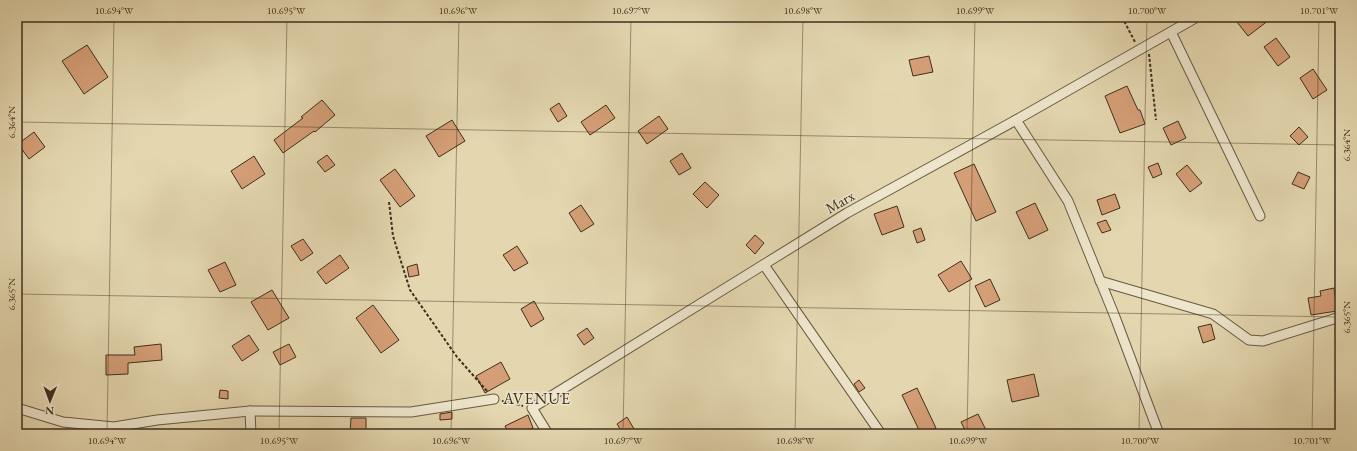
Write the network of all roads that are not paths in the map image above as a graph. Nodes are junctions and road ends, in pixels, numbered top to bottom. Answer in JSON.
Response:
{"nodes":[{"id":1,"x":1197,"y":17,"type":"edge"},
{"id":2,"x":1171,"y":32,"type":"junction"},
{"id":3,"x":1016,"y":120,"type":"junction"},
{"id":4,"x":1260,"y":216,"type":"dead end"},
{"id":5,"x":764,"y":265,"type":"junction"},
{"id":6,"x":1100,"y":281,"type":"junction"},
{"id":7,"x":1340,"y":317,"type":"edge"},
{"id":8,"x":494,"y":399,"type":"road end"},
{"id":9,"x":17,"y":408,"type":"edge"},
{"id":10,"x":250,"y":411,"type":"junction"},
{"id":11,"x":251,"y":434,"type":"edge"},
{"id":12,"x":548,"y":434,"type":"edge"},
{"id":13,"x":881,"y":434,"type":"edge"},
{"id":14,"x":1159,"y":434,"type":"edge"}],
"edges":[{"from":1,"to":2,"type":"street","name":"Marx"},
{"from":2,"to":3,"type":"street","name":"Marx"},
{"from":2,"to":4,"type":"street"},
{"from":3,"to":5,"type":"street","name":"Marx"},
{"from":3,"to":6,"type":"street"},
{"from":5,"to":12,"type":"street","name":"Marx"},
{"from":5,"to":13,"type":"street"},
{"from":6,"to":7,"type":"street"},
{"from":6,"to":14,"type":"street"},
{"from":8,"to":10,"type":"street"},
{"from":9,"to":10,"type":"street"},
{"from":10,"to":11,"type":"street"}]}
